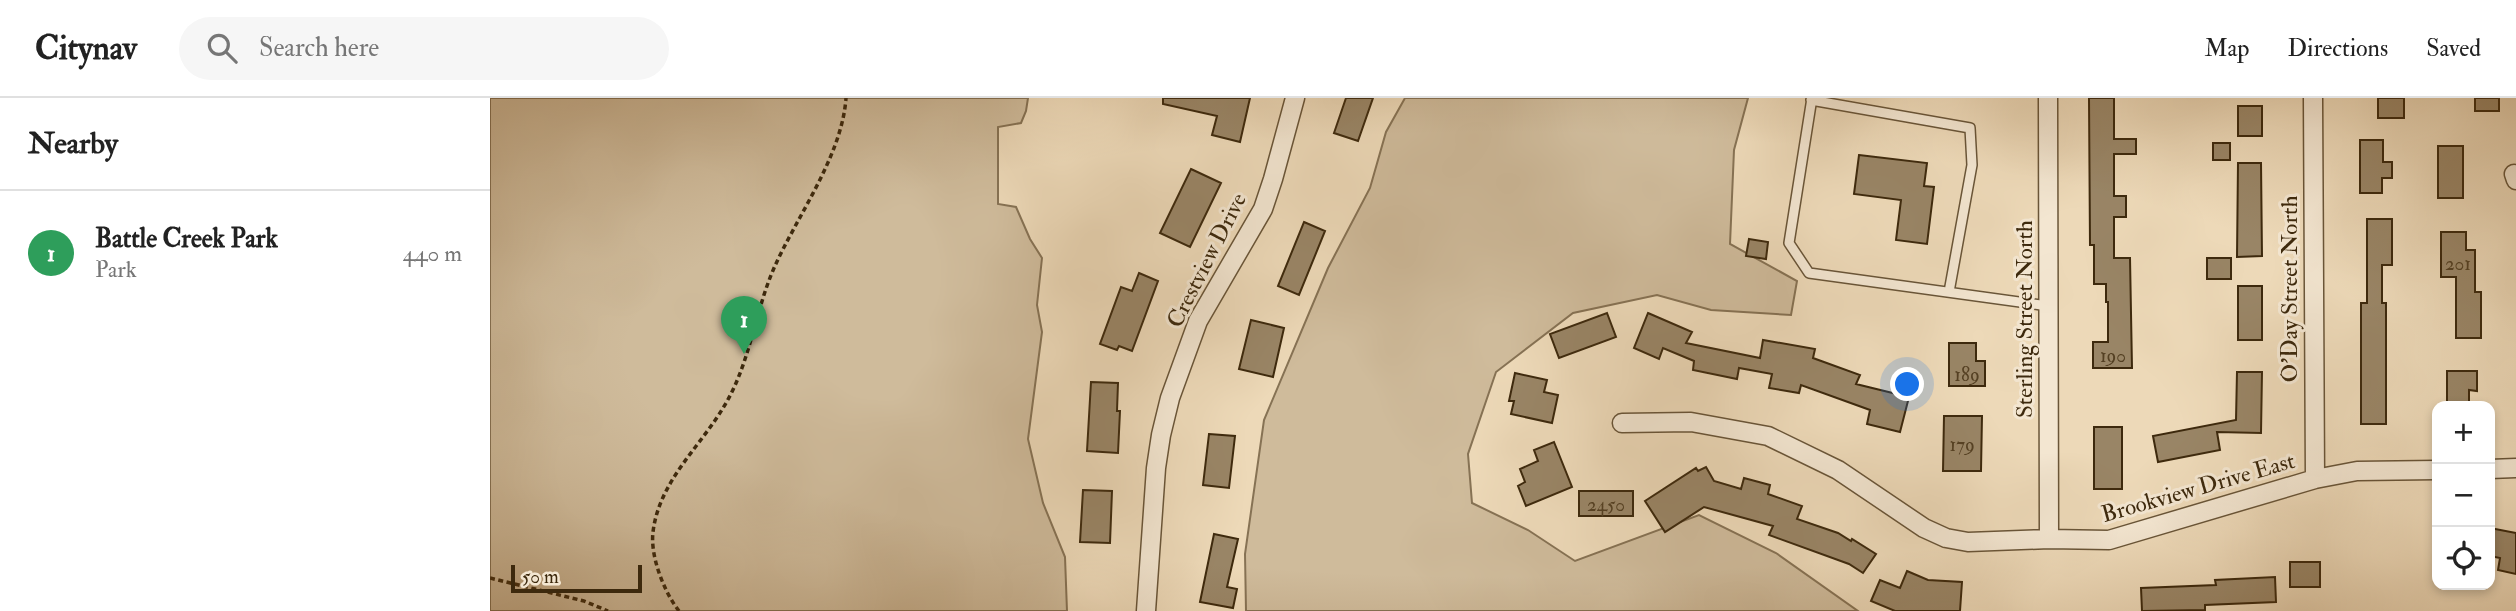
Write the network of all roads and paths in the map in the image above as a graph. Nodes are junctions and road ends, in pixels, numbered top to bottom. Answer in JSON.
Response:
{"nodes":[{"id":1,"x":846,"y":98,"type":"edge"},
{"id":2,"x":1295,"y":98,"type":"edge"},
{"id":3,"x":2048,"y":98,"type":"edge"},
{"id":4,"x":2313,"y":98,"type":"edge"},
{"id":5,"x":1811,"y":99,"type":"edge"},
{"id":6,"x":1949,"y":292,"type":"junction"},
{"id":7,"x":2048,"y":306,"type":"junction"},
{"id":8,"x":1622,"y":423,"type":"dead end"},
{"id":9,"x":2516,"y":468,"type":"edge"},
{"id":10,"x":2495,"y":469,"type":"edge"},
{"id":11,"x":2432,"y":470,"type":"edge"},
{"id":12,"x":2315,"y":479,"type":"junction"},
{"id":13,"x":2049,"y":539,"type":"junction"},
{"id":14,"x":490,"y":578,"type":"edge"},
{"id":15,"x":608,"y":611,"type":"edge"},
{"id":16,"x":679,"y":611,"type":"edge"},
{"id":17,"x":1146,"y":611,"type":"edge"}],
"edges":[{"from":1,"to":16,"type":"path"},
{"from":2,"to":17,"type":"street","name":"Crestview Drive"},
{"from":3,"to":7,"type":"street","name":"Sterling Street North"},
{"from":4,"to":12,"type":"street","name":"O'Day Street North"},
{"from":5,"to":6,"type":"lane"},
{"from":5,"to":6,"type":"lane"},
{"from":6,"to":7,"type":"lane"},
{"from":7,"to":13,"type":"street","name":"Sterling Street North"},
{"from":8,"to":13,"type":"street","name":"Brookview Drive East"},
{"from":9,"to":10,"type":"street"},
{"from":11,"to":12,"type":"street","name":"Brookview Drive East"},
{"from":12,"to":13,"type":"street","name":"Brookview Drive East"},
{"from":14,"to":15,"type":"path"}]}
